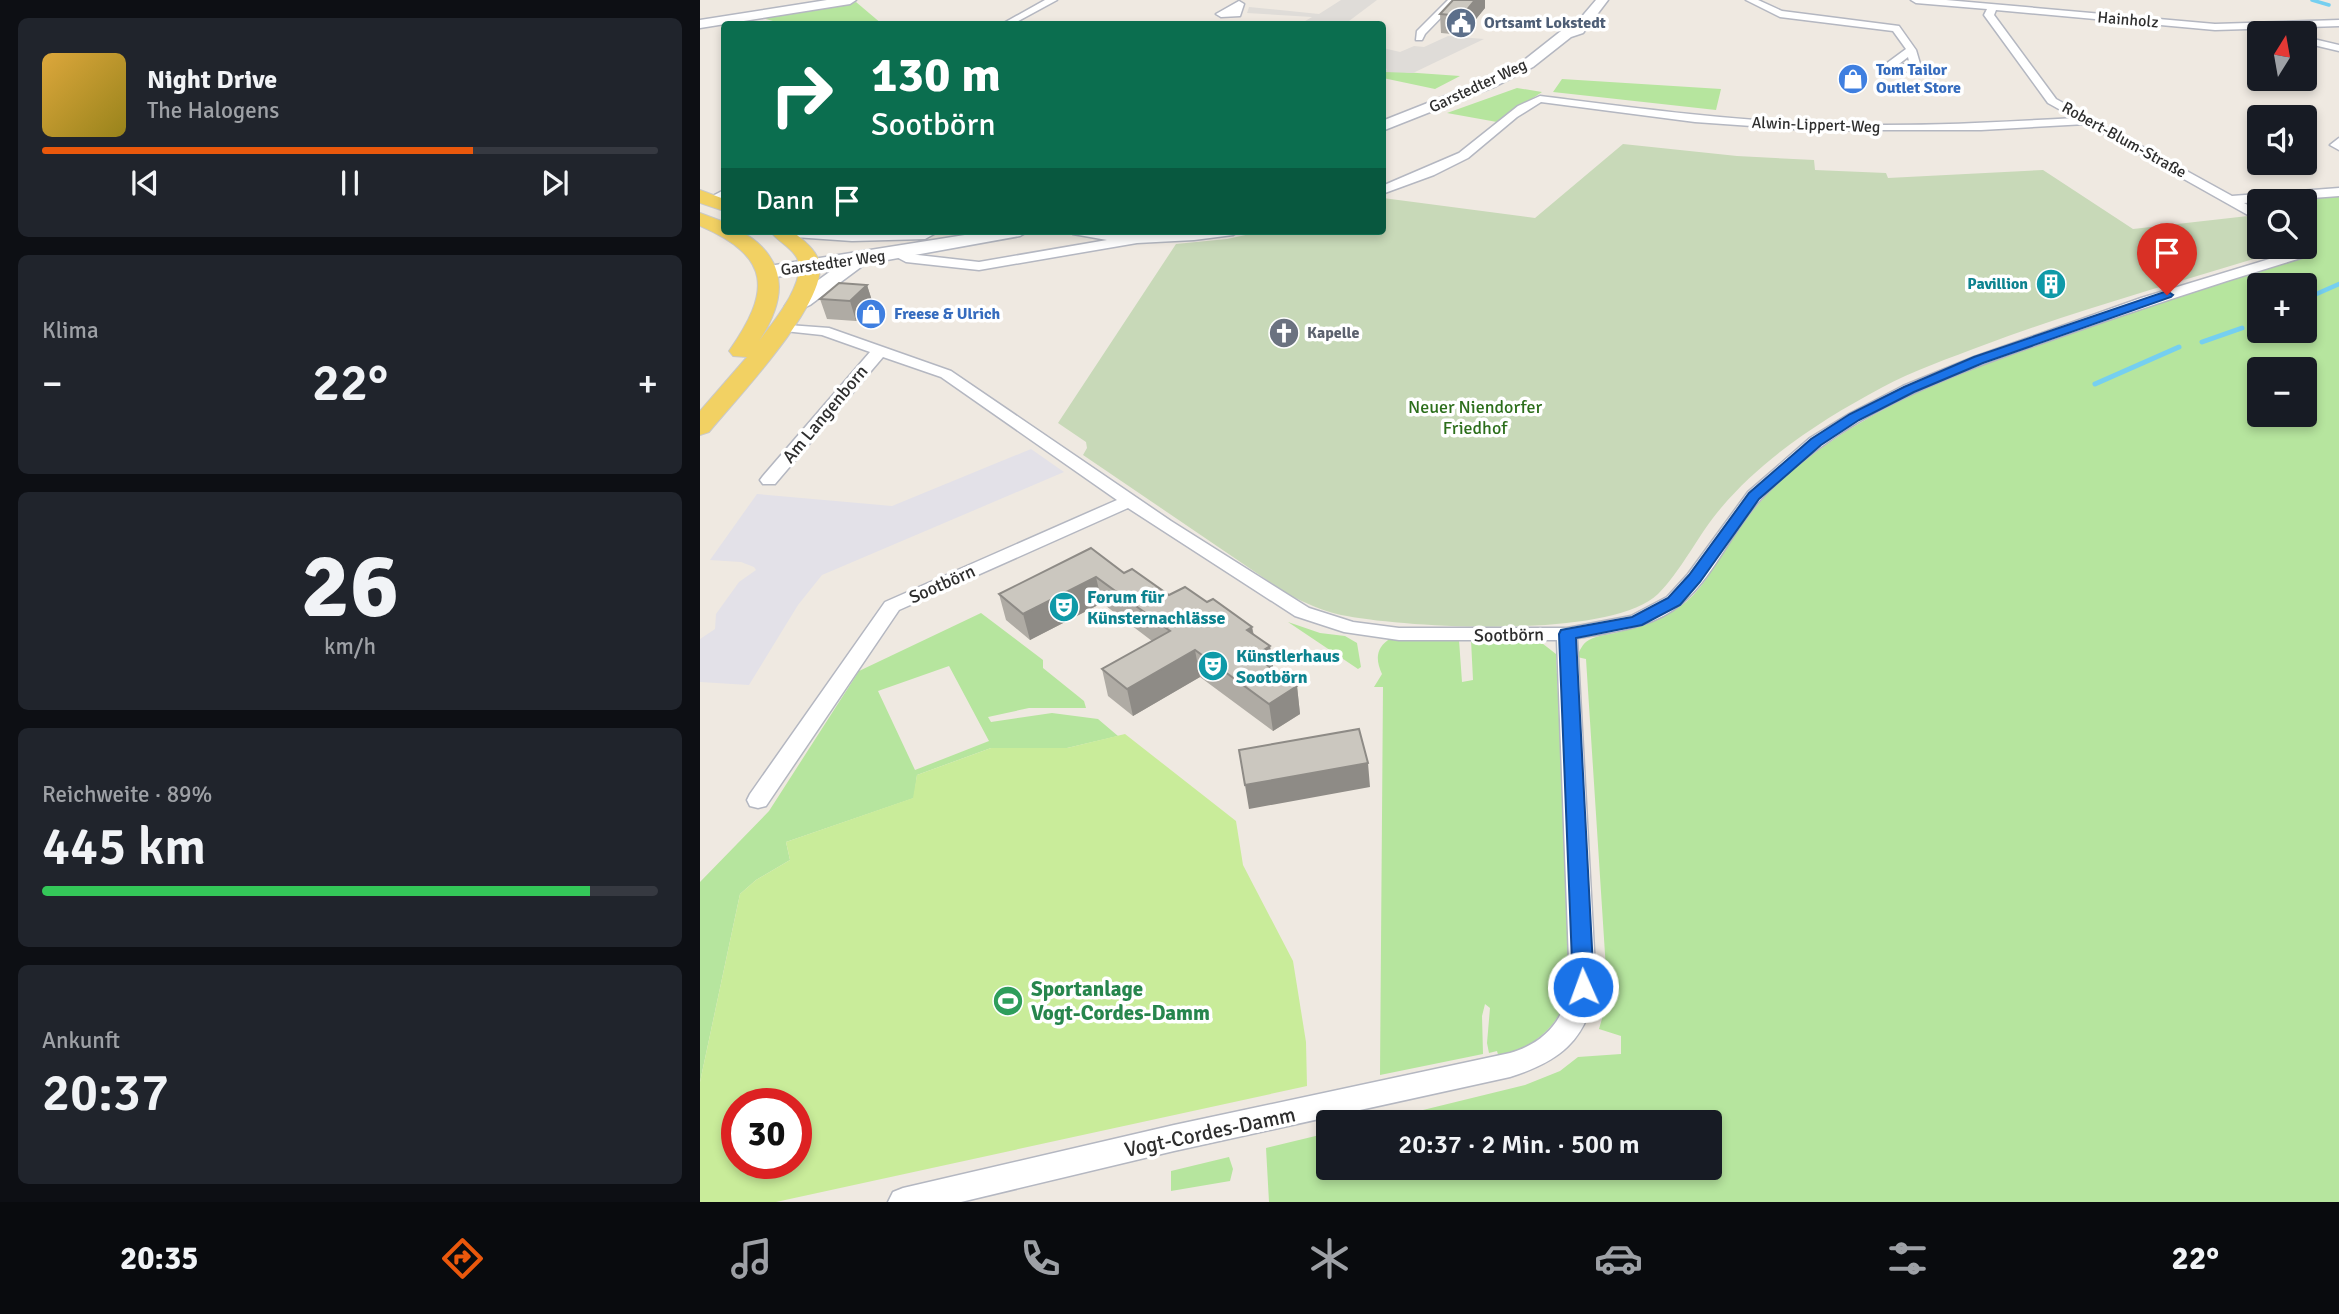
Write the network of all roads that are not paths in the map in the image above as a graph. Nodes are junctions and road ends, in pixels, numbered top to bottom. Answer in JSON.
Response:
{"nodes":[{"id":1,"x":850,"y":0,"type":"edge"},
{"id":2,"x":1052,"y":0,"type":"edge"},
{"id":3,"x":1453,"y":0,"type":"edge"},
{"id":4,"x":1602,"y":0,"type":"edge"},
{"id":5,"x":1751,"y":0,"type":"edge"},
{"id":6,"x":1916,"y":0,"type":"edge"},
{"id":7,"x":1996,"y":4,"type":"edge"},
{"id":8,"x":1575,"y":11,"type":"dead end"},
{"id":9,"x":2330,"y":12,"type":"dead end"},
{"id":10,"x":1013,"y":21,"type":"edge"},
{"id":11,"x":2315,"y":21,"type":"edge"},
{"id":12,"x":2317,"y":22,"type":"edge"},
{"id":13,"x":2339,"y":23,"type":"edge"},
{"id":14,"x":700,"y":24,"type":"edge"},
{"id":15,"x":2247,"y":25,"type":"edge"},
{"id":16,"x":2215,"y":27,"type":"junction"},
{"id":17,"x":2247,"y":31,"type":"edge"},
{"id":18,"x":1566,"y":34,"type":"junction"},
{"id":19,"x":1419,"y":38,"type":"dead end"},
{"id":20,"x":2317,"y":43,"type":"edge"},
{"id":21,"x":2339,"y":48,"type":"edge"},
{"id":22,"x":1911,"y":50,"type":"dead end"},
{"id":23,"x":2089,"y":121,"type":"junction"},
{"id":24,"x":1386,"y":125,"type":"edge"},
{"id":25,"x":1386,"y":188,"type":"edge"},
{"id":26,"x":2339,"y":192,"type":"edge"},
{"id":27,"x":2231,"y":200,"type":"junction"},
{"id":28,"x":2247,"y":209,"type":"edge"},
{"id":29,"x":700,"y":219,"type":"edge"},
{"id":30,"x":721,"y":228,"type":"edge"},
{"id":31,"x":733,"y":235,"type":"edge"},
{"id":32,"x":784,"y":235,"type":"edge"},
{"id":33,"x":838,"y":235,"type":"edge"},
{"id":34,"x":881,"y":235,"type":"edge"},
{"id":35,"x":952,"y":235,"type":"edge"},
{"id":36,"x":997,"y":235,"type":"edge"},
{"id":37,"x":1103,"y":235,"type":"edge"},
{"id":38,"x":1209,"y":235,"type":"edge"},
{"id":39,"x":1132,"y":240,"type":"junction"},
{"id":40,"x":895,"y":253,"type":"junction"},
{"id":41,"x":874,"y":257,"type":"junction"},
{"id":42,"x":2283,"y":259,"type":"edge"},
{"id":43,"x":809,"y":263,"type":"junction"},
{"id":44,"x":769,"y":272,"type":"junction"},
{"id":45,"x":795,"y":306,"type":"junction"},
{"id":46,"x":780,"y":327,"type":"junction"},
{"id":47,"x":883,"y":350,"type":"junction"},
{"id":48,"x":700,"y":399,"type":"edge"},
{"id":49,"x":700,"y":427,"type":"edge"},
{"id":50,"x":769,"y":480,"type":"dead end"},
{"id":51,"x":1130,"y":500,"type":"junction"},
{"id":52,"x":1567,"y":634,"type":"junction"},
{"id":53,"x":758,"y":800,"type":"dead end"},
{"id":54,"x":903,"y":1202,"type":"edge"}],
"edges":[{"from":1,"to":14,"type":"main road"},
{"from":2,"to":10,"type":"street"},
{"from":3,"to":19,"type":"street"},
{"from":4,"to":18,"type":"main road","name":"Garstedter Weg"},
{"from":5,"to":22,"type":"street"},
{"from":6,"to":7,"type":"street","name":"Hainholz"},
{"from":7,"to":16,"type":"street","name":"Hainholz"},
{"from":7,"to":23,"type":"street","name":"Robert-Blum-Straße"},
{"from":8,"to":18,"type":"main road","name":"Garstedter Weg"},
{"from":9,"to":11,"type":"street"},
{"from":12,"to":13,"type":"street","name":"Hainholz"},
{"from":15,"to":16,"type":"street","name":"Hainholz"},
{"from":16,"to":17,"type":"street","name":"Hainholz"},
{"from":18,"to":24,"type":"main road","name":"Garstedter Weg"},
{"from":20,"to":21,"type":"street"},
{"from":23,"to":25,"type":"street","name":"Alwin-Lippert-Weg"},
{"from":23,"to":27,"type":"street","name":"Robert-Blum-Straße"},
{"from":26,"to":27,"type":"street"},
{"from":27,"to":28,"type":"street","name":"Robert-Blum-Straße"},
{"from":29,"to":30,"type":"main road"},
{"from":31,"to":44,"type":"main road"},
{"from":32,"to":43,"type":"main road"},
{"from":33,"to":34,"type":"main road"},
{"from":35,"to":43,"type":"main road","name":"Garstedter Weg"},
{"from":36,"to":40,"type":"main road","name":"Garstedter Weg"},
{"from":37,"to":39,"type":"street"},
{"from":38,"to":39,"type":"street"},
{"from":39,"to":40,"type":"street"},
{"from":40,"to":41,"type":"main road","name":"Garstedter Weg"},
{"from":41,"to":43,"type":"main road","name":"Garstedter Weg"},
{"from":41,"to":45,"type":"main road"},
{"from":42,"to":52,"type":"street","name":"Sootbörn"},
{"from":43,"to":44,"type":"main road","name":"Garstedter Weg"},
{"from":43,"to":45,"type":"main road"},
{"from":44,"to":48,"type":"main road"},
{"from":45,"to":46,"type":"main road"},
{"from":46,"to":47,"type":"street","name":"Sootbörn"},
{"from":46,"to":49,"type":"main road"},
{"from":47,"to":50,"type":"street","name":"Am Langenborn"},
{"from":47,"to":51,"type":"street","name":"Sootbörn"},
{"from":51,"to":52,"type":"street","name":"Sootbörn"},
{"from":51,"to":53,"type":"street","name":"Sootbörn"},
{"from":52,"to":54,"type":"street","name":"Vogt-Cordes-Damm"}]}
